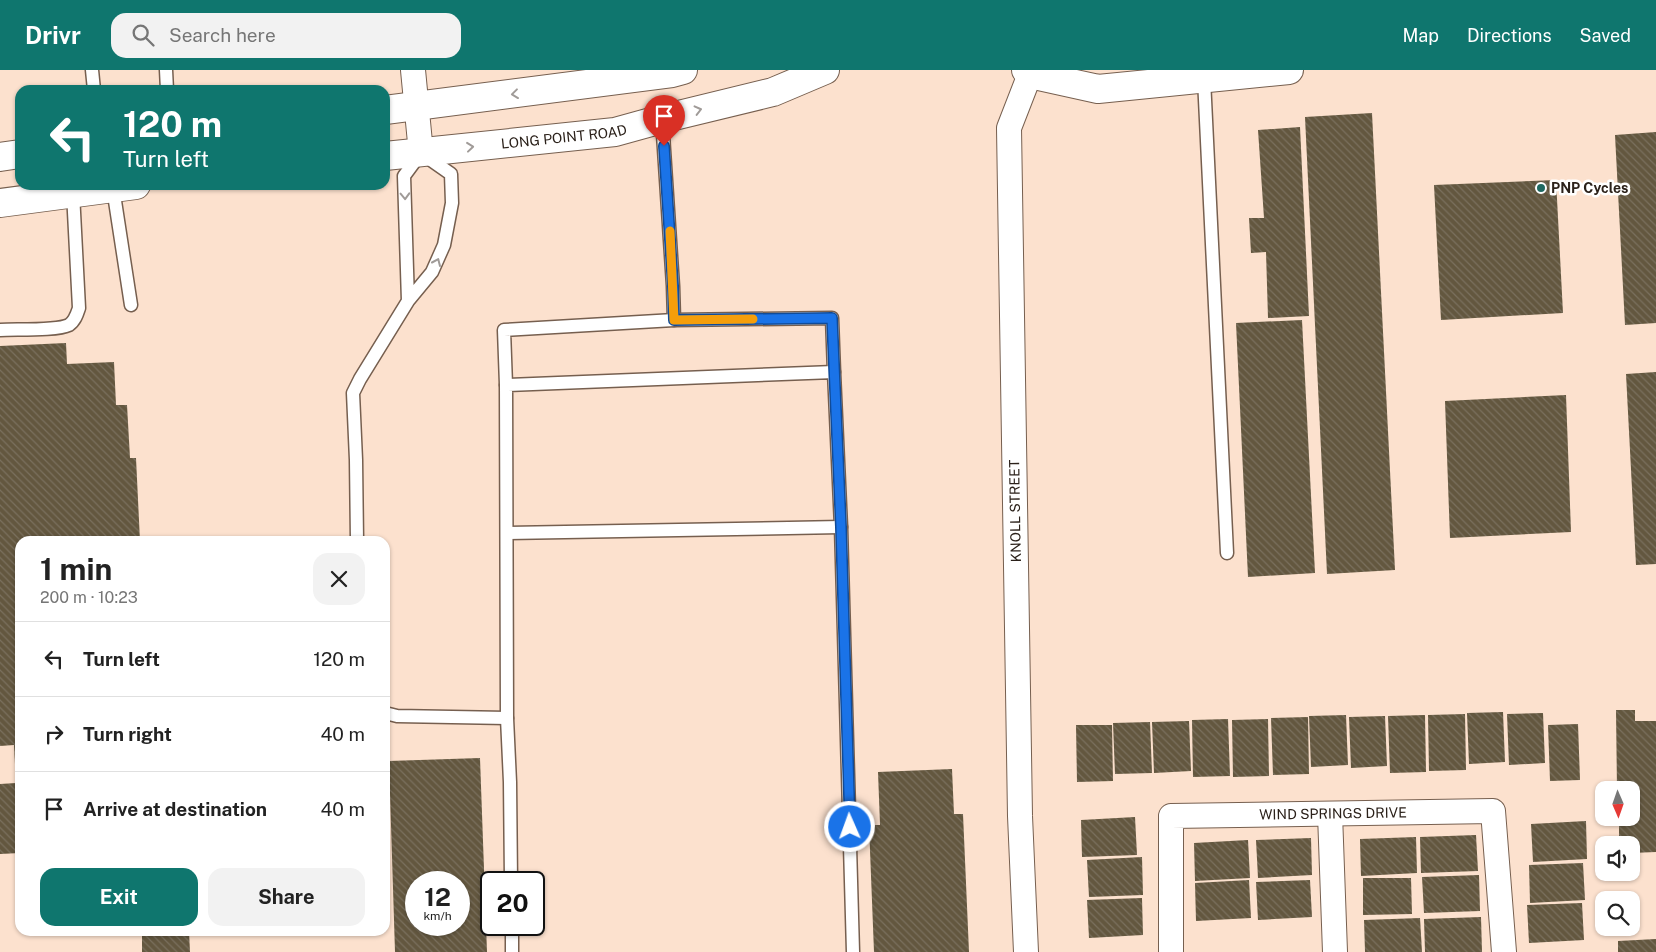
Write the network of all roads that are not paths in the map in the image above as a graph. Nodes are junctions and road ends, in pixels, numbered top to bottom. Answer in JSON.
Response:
{"nodes":[{"id":1,"x":92,"y":70,"type":"edge"},
{"id":2,"x":166,"y":70,"type":"edge"},
{"id":3,"x":413,"y":70,"type":"edge"},
{"id":4,"x":683,"y":70,"type":"edge"},
{"id":5,"x":825,"y":70,"type":"edge"},
{"id":6,"x":1289,"y":70,"type":"edge"},
{"id":7,"x":1028,"y":72,"type":"edge"},
{"id":8,"x":596,"y":77,"type":"edge"},
{"id":9,"x":1204,"y":78,"type":"junction"},
{"id":10,"x":94,"y":85,"type":"edge"},
{"id":11,"x":167,"y":85,"type":"edge"},
{"id":12,"x":417,"y":107,"type":"junction"},
{"id":13,"x":390,"y":110,"type":"edge"},
{"id":14,"x":662,"y":119,"type":"junction"},
{"id":15,"x":421,"y":152,"type":"junction"},
{"id":16,"x":15,"y":155,"type":"edge"},
{"id":17,"x":390,"y":155,"type":"edge"},
{"id":18,"x":0,"y":157,"type":"edge"},
{"id":19,"x":95,"y":190,"type":"edge"},
{"id":20,"x":124,"y":190,"type":"edge"},
{"id":21,"x":73,"y":193,"type":"junction"},
{"id":22,"x":0,"y":203,"type":"edge"},
{"id":23,"x":408,"y":300,"type":"junction"},
{"id":24,"x":131,"y":305,"type":"dead end"},
{"id":25,"x":674,"y":320,"type":"junction"},
{"id":26,"x":0,"y":330,"type":"edge"},
{"id":27,"x":834,"y":372,"type":"junction"},
{"id":28,"x":506,"y":385,"type":"junction"},
{"id":29,"x":841,"y":527,"type":"junction"},
{"id":30,"x":507,"y":533,"type":"junction"},
{"id":31,"x":357,"y":536,"type":"edge"},
{"id":32,"x":1227,"y":553,"type":"dead end"},
{"id":33,"x":390,"y":714,"type":"edge"},
{"id":34,"x":506,"y":718,"type":"junction"},
{"id":35,"x":1330,"y":814,"type":"junction"},
{"id":36,"x":511,"y":871,"type":"edge"},
{"id":37,"x":512,"y":936,"type":"edge"},
{"id":38,"x":512,"y":952,"type":"edge"},
{"id":39,"x":853,"y":952,"type":"edge"},
{"id":40,"x":1026,"y":952,"type":"edge"},
{"id":41,"x":1171,"y":952,"type":"edge"},
{"id":42,"x":1335,"y":952,"type":"edge"},
{"id":43,"x":1504,"y":952,"type":"edge"}],
"edges":[{"from":1,"to":10,"type":"lane"},
{"from":2,"to":11,"type":"lane"},
{"from":3,"to":12,"type":"street"},
{"from":4,"to":8,"type":"main road"},
{"from":14,"to":5,"type":"main road","name":"LONG POINT ROAD","one_way":true},
{"from":6,"to":9,"type":"main road"},
{"from":7,"to":9,"type":"main road"},
{"from":7,"to":40,"type":"street","name":"KNOLL STREET"},
{"from":8,"to":12,"type":"main road","one_way":true},
{"from":9,"to":32,"type":"lane"},
{"from":12,"to":13,"type":"main road"},
{"from":12,"to":15,"type":"street"},
{"from":15,"to":14,"type":"main road","name":"LONG POINT ROAD","one_way":true},
{"from":14,"to":25,"type":"lane"},
{"from":15,"to":17,"type":"main road","name":"LONG POINT ROAD"},
{"from":15,"to":23,"type":"lane","one_way":true},
{"from":23,"to":15,"type":"lane","one_way":true},
{"from":16,"to":18,"type":"main road"},
{"from":19,"to":21,"type":"main road"},
{"from":20,"to":24,"type":"lane"},
{"from":21,"to":22,"type":"main road"},
{"from":21,"to":26,"type":"lane"},
{"from":23,"to":31,"type":"lane"},
{"from":25,"to":27,"type":"lane"},
{"from":25,"to":28,"type":"lane"},
{"from":27,"to":28,"type":"lane"},
{"from":27,"to":29,"type":"lane"},
{"from":28,"to":30,"type":"lane"},
{"from":29,"to":30,"type":"lane"},
{"from":29,"to":39,"type":"lane"},
{"from":30,"to":34,"type":"lane"},
{"from":33,"to":34,"type":"lane"},
{"from":34,"to":36,"type":"lane"},
{"from":35,"to":41,"type":"street","name":"WIND SPRINGS DRIVE"},
{"from":35,"to":42,"type":"street"},
{"from":35,"to":43,"type":"street","name":"WIND SPRINGS DRIVE"},
{"from":37,"to":38,"type":"lane"}]}
